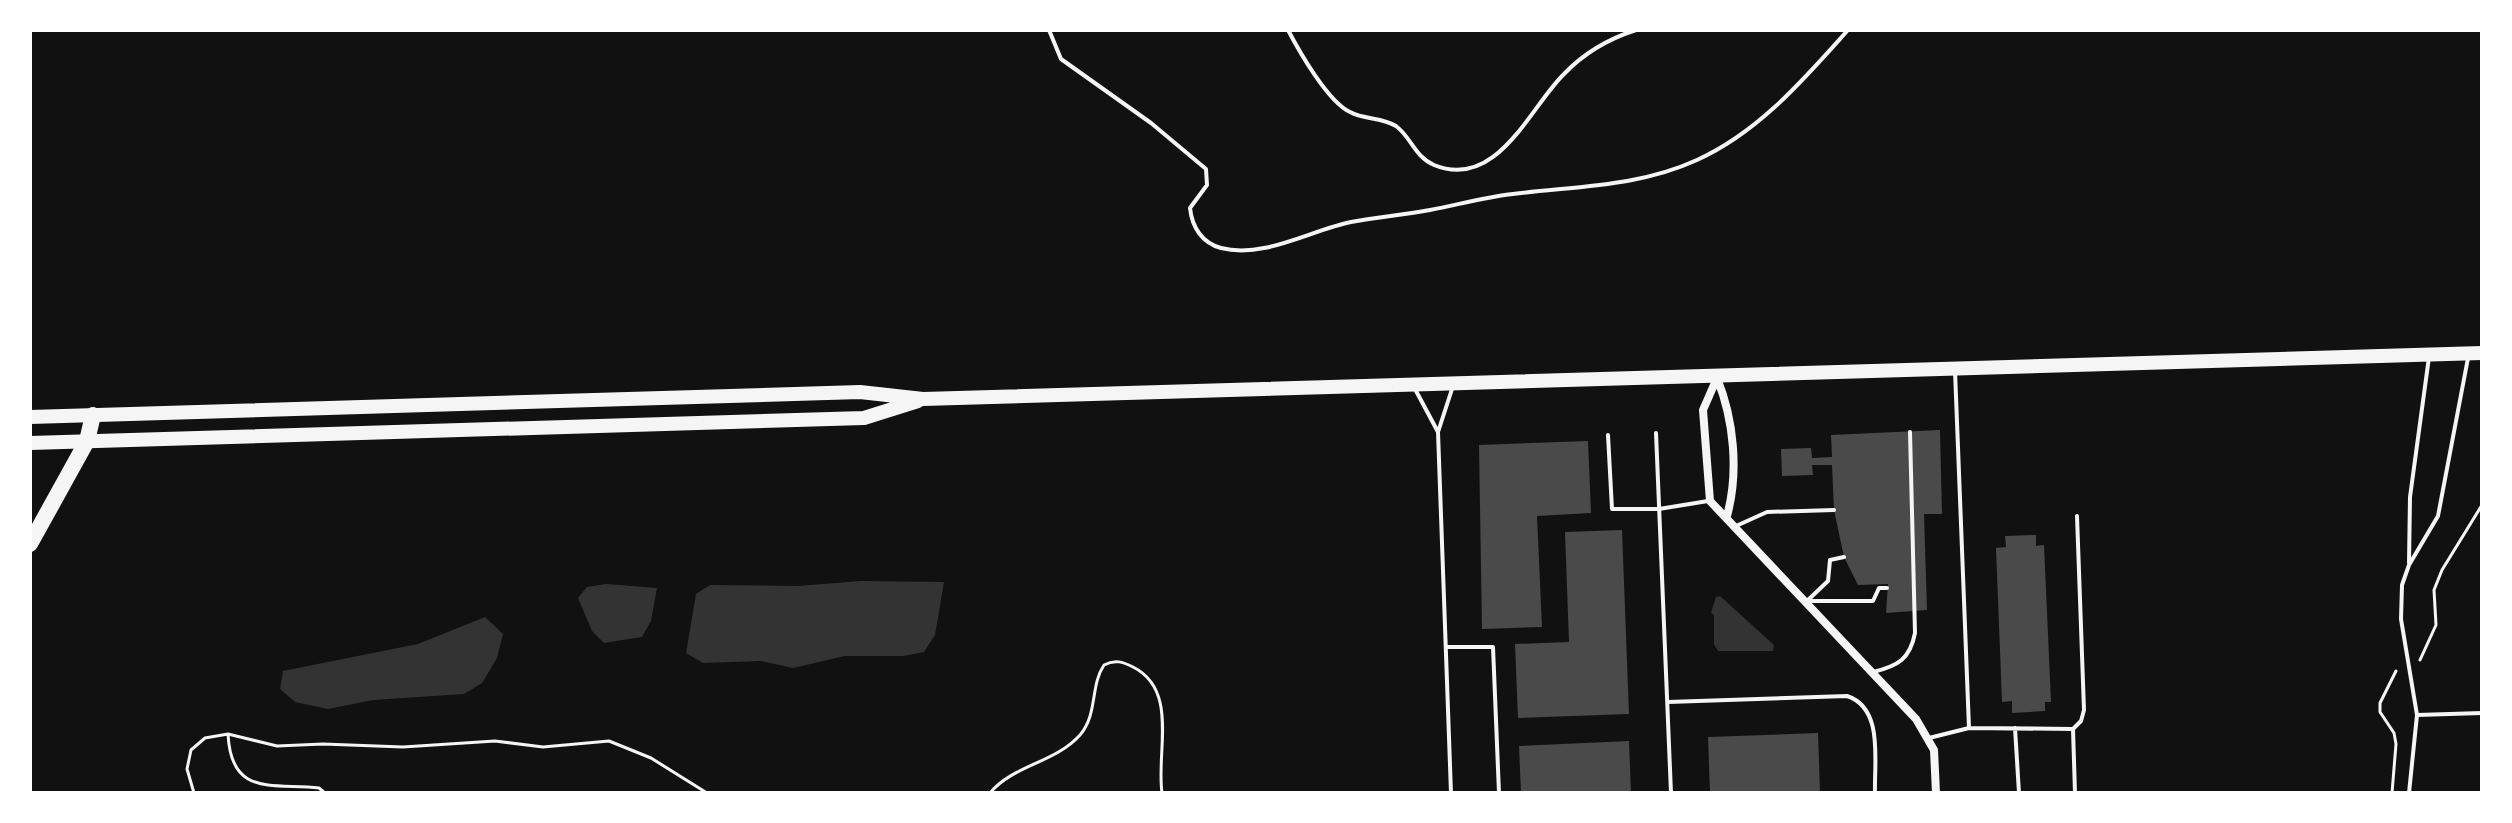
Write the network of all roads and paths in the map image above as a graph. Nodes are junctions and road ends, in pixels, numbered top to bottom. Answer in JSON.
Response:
{"nodes":[{"id":1,"x":1049,"y":30,"type":"edge"},
{"id":2,"x":1288,"y":30,"type":"edge"},
{"id":3,"x":1636,"y":30,"type":"edge"},
{"id":4,"x":1848,"y":30,"type":"edge"},
{"id":5,"x":2476,"y":353,"type":"edge"},
{"id":6,"x":2430,"y":355,"type":"junction"},
{"id":7,"x":1955,"y":370,"type":"junction"},
{"id":8,"x":1717,"y":378,"type":"junction"},
{"id":9,"x":1453,"y":385,"type":"junction"},
{"id":10,"x":1414,"y":386,"type":"junction"},
{"id":11,"x":923,"y":399,"type":"junction"},
{"id":12,"x":93,"y":415,"type":"junction"},
{"id":13,"x":30,"y":417,"type":"edge"},
{"id":14,"x":1438,"y":432,"type":"junction"},
{"id":15,"x":1910,"y":432,"type":"dead end"},
{"id":16,"x":1656,"y":433,"type":"dead end"},
{"id":17,"x":1608,"y":435,"type":"dead end"},
{"id":18,"x":87,"y":441,"type":"junction"},
{"id":19,"x":30,"y":443,"type":"edge"},
{"id":20,"x":1710,"y":501,"type":"junction"},
{"id":21,"x":2482,"y":505,"type":"edge"},
{"id":22,"x":1659,"y":509,"type":"junction"},
{"id":23,"x":1834,"y":510,"type":"dead end"},
{"id":24,"x":1727,"y":516,"type":"junction"},
{"id":25,"x":2077,"y":516,"type":"dead end"},
{"id":26,"x":1736,"y":526,"type":"junction"},
{"id":27,"x":30,"y":544,"type":"edge"},
{"id":28,"x":1844,"y":557,"type":"dead end"},
{"id":29,"x":2409,"y":565,"type":"junction"},
{"id":30,"x":1887,"y":588,"type":"dead end"},
{"id":31,"x":1806,"y":601,"type":"junction"},
{"id":32,"x":1446,"y":647,"type":"junction"},
{"id":33,"x":2419,"y":661,"type":"dead end"},
{"id":34,"x":2396,"y":671,"type":"dead end"},
{"id":35,"x":1872,"y":672,"type":"junction"},
{"id":36,"x":1668,"y":702,"type":"junction"},
{"id":37,"x":2482,"y":713,"type":"edge"},
{"id":38,"x":2417,"y":715,"type":"junction"},
{"id":39,"x":1969,"y":728,"type":"junction"},
{"id":40,"x":2015,"y":728,"type":"junction"},
{"id":41,"x":2073,"y":729,"type":"junction"},
{"id":42,"x":228,"y":734,"type":"junction"},
{"id":43,"x":1928,"y":739,"type":"junction"},
{"id":44,"x":194,"y":793,"type":"edge"},
{"id":45,"x":325,"y":793,"type":"edge"},
{"id":46,"x":707,"y":793,"type":"edge"},
{"id":47,"x":990,"y":793,"type":"edge"},
{"id":48,"x":1162,"y":793,"type":"edge"},
{"id":49,"x":1451,"y":793,"type":"edge"},
{"id":50,"x":1499,"y":793,"type":"edge"},
{"id":51,"x":1671,"y":793,"type":"edge"},
{"id":52,"x":1875,"y":793,"type":"edge"},
{"id":53,"x":1936,"y":793,"type":"edge"},
{"id":54,"x":2019,"y":793,"type":"edge"},
{"id":55,"x":2075,"y":793,"type":"edge"},
{"id":56,"x":2392,"y":793,"type":"edge"},
{"id":57,"x":2409,"y":793,"type":"edge"}],
"edges":[{"from":1,"to":4,"type":"lane"},
{"from":2,"to":3,"type":"lane"},
{"from":5,"to":6,"type":"main road"},
{"from":5,"to":29,"type":"lane"},
{"from":6,"to":7,"type":"main road"},
{"from":6,"to":29,"type":"lane"},
{"from":7,"to":8,"type":"main road"},
{"from":7,"to":39,"type":"lane"},
{"from":8,"to":9,"type":"main road"},
{"from":8,"to":20,"type":"street"},
{"from":8,"to":24,"type":"street"},
{"from":9,"to":10,"type":"main road"},
{"from":9,"to":14,"type":"lane"},
{"from":10,"to":11,"type":"main road"},
{"from":10,"to":14,"type":"lane"},
{"from":11,"to":12,"type":"main road"},
{"from":11,"to":18,"type":"main road"},
{"from":12,"to":13,"type":"main road"},
{"from":12,"to":18,"type":"highway"},
{"from":14,"to":32,"type":"lane"},
{"from":15,"to":35,"type":"lane"},
{"from":16,"to":22,"type":"lane"},
{"from":17,"to":22,"type":"lane"},
{"from":18,"to":19,"type":"main road"},
{"from":18,"to":27,"type":"highway"},
{"from":20,"to":22,"type":"lane"},
{"from":20,"to":24,"type":"street"},
{"from":21,"to":33,"type":"path"},
{"from":22,"to":36,"type":"lane"},
{"from":23,"to":26,"type":"lane"},
{"from":24,"to":26,"type":"street"},
{"from":25,"to":41,"type":"lane"},
{"from":26,"to":31,"type":"street"},
{"from":28,"to":31,"type":"lane"},
{"from":29,"to":38,"type":"lane"},
{"from":30,"to":31,"type":"lane"},
{"from":31,"to":35,"type":"street"},
{"from":32,"to":49,"type":"lane"},
{"from":32,"to":50,"type":"lane"},
{"from":34,"to":56,"type":"path"},
{"from":35,"to":43,"type":"street"},
{"from":36,"to":51,"type":"lane"},
{"from":36,"to":52,"type":"lane"},
{"from":37,"to":38,"type":"lane"},
{"from":38,"to":57,"type":"lane"},
{"from":39,"to":40,"type":"lane"},
{"from":39,"to":43,"type":"lane"},
{"from":40,"to":41,"type":"lane"},
{"from":40,"to":54,"type":"lane"},
{"from":41,"to":55,"type":"lane"},
{"from":42,"to":44,"type":"path"},
{"from":42,"to":45,"type":"path"},
{"from":42,"to":46,"type":"path"},
{"from":43,"to":53,"type":"street"},
{"from":47,"to":48,"type":"path"}]}
